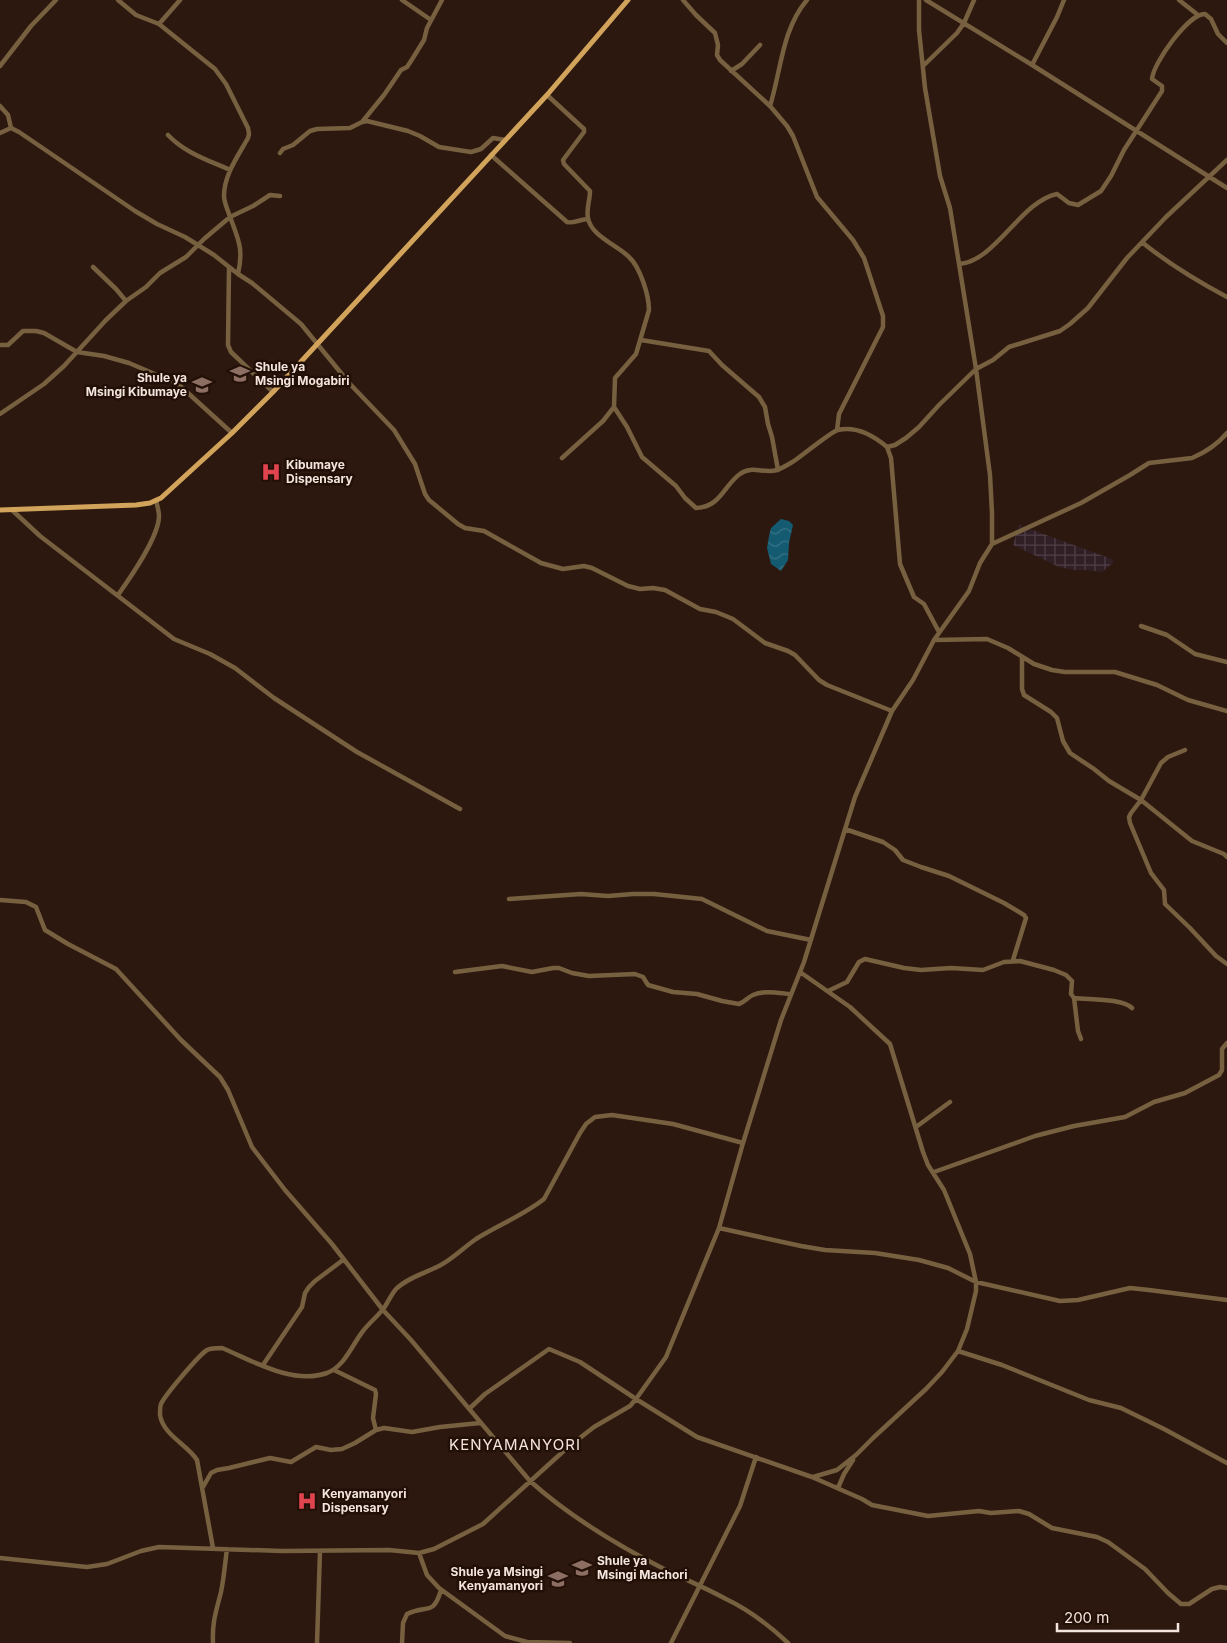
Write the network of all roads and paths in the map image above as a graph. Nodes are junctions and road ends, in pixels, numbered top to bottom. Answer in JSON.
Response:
{"nodes":[{"id":1,"x":56,"y":0,"type":"edge"},
{"id":2,"x":118,"y":0,"type":"edge"},
{"id":3,"x":180,"y":0,"type":"edge"},
{"id":4,"x":402,"y":0,"type":"edge"},
{"id":5,"x":442,"y":0,"type":"edge"},
{"id":6,"x":628,"y":0,"type":"edge"},
{"id":7,"x":683,"y":0,"type":"edge"},
{"id":8,"x":807,"y":0,"type":"edge"},
{"id":9,"x":919,"y":0,"type":"edge"},
{"id":10,"x":926,"y":0,"type":"edge"},
{"id":11,"x":974,"y":0,"type":"edge"},
{"id":12,"x":1064,"y":0,"type":"edge"},
{"id":13,"x":1179,"y":0,"type":"edge"},
{"id":14,"x":1198,"y":15,"type":"junction"},
{"id":15,"x":431,"y":20,"type":"junction"},
{"id":16,"x":964,"y":23,"type":"junction"},
{"id":17,"x":159,"y":24,"type":"junction"},
{"id":18,"x":1227,"y":43,"type":"edge"},
{"id":19,"x":760,"y":45,"type":"dead end"},
{"id":20,"x":1032,"y":65,"type":"junction"},
{"id":21,"x":0,"y":66,"type":"edge"},
{"id":22,"x":923,"y":66,"type":"junction"},
{"id":23,"x":731,"y":71,"type":"junction"},
{"id":24,"x":547,"y":94,"type":"junction"},
{"id":25,"x":0,"y":106,"type":"edge"},
{"id":26,"x":770,"y":106,"type":"junction"},
{"id":27,"x":362,"y":122,"type":"junction"},
{"id":28,"x":11,"y":128,"type":"junction"},
{"id":29,"x":1137,"y":130,"type":"junction"},
{"id":30,"x":0,"y":133,"type":"edge"},
{"id":31,"x":168,"y":135,"type":"dead end"},
{"id":32,"x":505,"y":140,"type":"junction"},
{"id":33,"x":280,"y":153,"type":"dead end"},
{"id":34,"x":491,"y":155,"type":"junction"},
{"id":35,"x":1227,"y":160,"type":"edge"},
{"id":36,"x":230,"y":170,"type":"junction"},
{"id":37,"x":1208,"y":176,"type":"junction"},
{"id":38,"x":1227,"y":188,"type":"edge"},
{"id":39,"x":280,"y":196,"type":"dead end"},
{"id":40,"x":230,"y":217,"type":"junction"},
{"id":41,"x":588,"y":219,"type":"junction"},
{"id":42,"x":1143,"y":243,"type":"junction"},
{"id":43,"x":197,"y":246,"type":"junction"},
{"id":44,"x":959,"y":264,"type":"junction"},
{"id":45,"x":93,"y":267,"type":"dead end"},
{"id":46,"x":229,"y":268,"type":"junction"},
{"id":47,"x":238,"y":274,"type":"junction"},
{"id":48,"x":1227,"y":297,"type":"edge"},
{"id":49,"x":126,"y":301,"type":"junction"},
{"id":50,"x":641,"y":340,"type":"junction"},
{"id":51,"x":318,"y":343,"type":"junction"},
{"id":52,"x":0,"y":345,"type":"edge"},
{"id":53,"x":77,"y":352,"type":"junction"},
{"id":54,"x":976,"y":369,"type":"junction"},
{"id":55,"x":273,"y":392,"type":"junction"},
{"id":56,"x":614,"y":407,"type":"junction"},
{"id":57,"x":0,"y":414,"type":"edge"},
{"id":58,"x":837,"y":430,"type":"junction"},
{"id":59,"x":232,"y":433,"type":"junction"},
{"id":60,"x":1227,"y":434,"type":"edge"},
{"id":61,"x":887,"y":447,"type":"junction"},
{"id":62,"x":562,"y":458,"type":"dead end"},
{"id":63,"x":778,"y":470,"type":"junction"},
{"id":64,"x":156,"y":500,"type":"junction"},
{"id":65,"x":0,"y":510,"type":"edge"},
{"id":66,"x":12,"y":510,"type":"junction"},
{"id":67,"x":992,"y":544,"type":"junction"},
{"id":68,"x":118,"y":595,"type":"junction"},
{"id":69,"x":1141,"y":626,"type":"dead end"},
{"id":70,"x":939,"y":632,"type":"junction"},
{"id":71,"x":934,"y":640,"type":"junction"},
{"id":72,"x":1022,"y":657,"type":"junction"},
{"id":73,"x":1227,"y":662,"type":"edge"},
{"id":74,"x":1227,"y":711,"type":"edge"},
{"id":75,"x":892,"y":712,"type":"junction"},
{"id":76,"x":1185,"y":750,"type":"dead end"},
{"id":77,"x":1141,"y":800,"type":"junction"},
{"id":78,"x":460,"y":809,"type":"dead end"},
{"id":79,"x":845,"y":829,"type":"junction"},
{"id":80,"x":1227,"y":857,"type":"edge"},
{"id":81,"x":0,"y":900,"type":"edge"},
{"id":82,"x":509,"y":900,"type":"dead end"},
{"id":83,"x":811,"y":940,"type":"junction"},
{"id":84,"x":1013,"y":960,"type":"junction"},
{"id":85,"x":1227,"y":964,"type":"edge"},
{"id":86,"x":455,"y":972,"type":"dead end"},
{"id":87,"x":800,"y":972,"type":"junction"},
{"id":88,"x":828,"y":991,"type":"junction"},
{"id":89,"x":790,"y":994,"type":"junction"},
{"id":90,"x":1074,"y":998,"type":"junction"},
{"id":91,"x":1132,"y":1008,"type":"dead end"},
{"id":92,"x":1081,"y":1039,"type":"dead end"},
{"id":93,"x":1227,"y":1044,"type":"edge"},
{"id":94,"x":950,"y":1102,"type":"dead end"},
{"id":95,"x":916,"y":1127,"type":"junction"},
{"id":96,"x":743,"y":1142,"type":"junction"},
{"id":97,"x":934,"y":1172,"type":"junction"},
{"id":98,"x":719,"y":1228,"type":"junction"},
{"id":99,"x":343,"y":1260,"type":"junction"},
{"id":100,"x":976,"y":1282,"type":"junction"},
{"id":101,"x":1227,"y":1300,"type":"edge"},
{"id":102,"x":382,"y":1310,"type":"junction"},
{"id":103,"x":958,"y":1351,"type":"junction"},
{"id":104,"x":263,"y":1365,"type":"junction"},
{"id":105,"x":334,"y":1370,"type":"junction"},
{"id":106,"x":636,"y":1400,"type":"junction"},
{"id":107,"x":468,"y":1409,"type":"junction"},
{"id":108,"x":480,"y":1423,"type":"junction"},
{"id":109,"x":376,"y":1430,"type":"junction"},
{"id":110,"x":856,"y":1455,"type":"junction"},
{"id":111,"x":756,"y":1457,"type":"junction"},
{"id":112,"x":1227,"y":1463,"type":"edge"},
{"id":113,"x":812,"y":1477,"type":"junction"},
{"id":114,"x":530,"y":1481,"type":"junction"},
{"id":115,"x":203,"y":1488,"type":"junction"},
{"id":116,"x":838,"y":1488,"type":"junction"},
{"id":117,"x":213,"y":1548,"type":"junction"},
{"id":118,"x":227,"y":1549,"type":"junction"},
{"id":119,"x":320,"y":1551,"type":"junction"},
{"id":120,"x":419,"y":1553,"type":"junction"},
{"id":121,"x":0,"y":1558,"type":"edge"},
{"id":122,"x":699,"y":1586,"type":"junction"},
{"id":123,"x":1227,"y":1588,"type":"edge"},
{"id":124,"x":441,"y":1590,"type":"junction"},
{"id":125,"x":513,"y":1641,"type":"edge"},
{"id":126,"x":214,"y":1643,"type":"edge"},
{"id":127,"x":317,"y":1643,"type":"edge"},
{"id":128,"x":402,"y":1643,"type":"edge"},
{"id":129,"x":570,"y":1643,"type":"edge"},
{"id":130,"x":671,"y":1643,"type":"edge"},
{"id":131,"x":788,"y":1643,"type":"edge"}],
"edges":[{"from":1,"to":21,"type":"street"},
{"from":2,"to":17,"type":"street"},
{"from":3,"to":17,"type":"street"},
{"from":4,"to":15,"type":"street"},
{"from":5,"to":15,"type":"street"},
{"from":6,"to":24,"type":"main road"},
{"from":7,"to":23,"type":"street"},
{"from":8,"to":26,"type":"street"},
{"from":9,"to":22,"type":"street"},
{"from":10,"to":16,"type":"street"},
{"from":11,"to":16,"type":"street"},
{"from":12,"to":20,"type":"street"},
{"from":13,"to":14,"type":"street"},
{"from":14,"to":18,"type":"street"},
{"from":14,"to":29,"type":"street"},
{"from":15,"to":27,"type":"street"},
{"from":16,"to":20,"type":"street"},
{"from":16,"to":22,"type":"street"},
{"from":17,"to":36,"type":"street"},
{"from":19,"to":23,"type":"street"},
{"from":20,"to":29,"type":"street"},
{"from":22,"to":44,"type":"street"},
{"from":23,"to":26,"type":"street"},
{"from":24,"to":32,"type":"main road"},
{"from":24,"to":41,"type":"street"},
{"from":25,"to":28,"type":"street"},
{"from":26,"to":58,"type":"street"},
{"from":27,"to":32,"type":"street"},
{"from":27,"to":33,"type":"street"},
{"from":28,"to":30,"type":"street"},
{"from":28,"to":43,"type":"street"},
{"from":29,"to":37,"type":"street"},
{"from":29,"to":44,"type":"street"},
{"from":31,"to":36,"type":"street"},
{"from":32,"to":34,"type":"main road"},
{"from":34,"to":41,"type":"street"},
{"from":34,"to":51,"type":"main road"},
{"from":35,"to":37,"type":"street"},
{"from":36,"to":40,"type":"street"},
{"from":37,"to":38,"type":"street"},
{"from":37,"to":42,"type":"street"},
{"from":39,"to":40,"type":"street"},
{"from":40,"to":43,"type":"street"},
{"from":40,"to":47,"type":"street"},
{"from":41,"to":50,"type":"street"},
{"from":42,"to":48,"type":"street"},
{"from":42,"to":54,"type":"street"},
{"from":43,"to":46,"type":"street"},
{"from":43,"to":49,"type":"street"},
{"from":44,"to":54,"type":"street"},
{"from":45,"to":49,"type":"street"},
{"from":46,"to":47,"type":"street"},
{"from":46,"to":55,"type":"street"},
{"from":47,"to":51,"type":"street"},
{"from":49,"to":53,"type":"street"},
{"from":50,"to":56,"type":"street"},
{"from":50,"to":63,"type":"street"},
{"from":51,"to":55,"type":"main road"},
{"from":51,"to":75,"type":"street"},
{"from":52,"to":53,"type":"street"},
{"from":53,"to":57,"type":"street"},
{"from":53,"to":59,"type":"street"},
{"from":54,"to":61,"type":"street"},
{"from":54,"to":67,"type":"street"},
{"from":55,"to":59,"type":"main road"},
{"from":56,"to":62,"type":"street"},
{"from":56,"to":63,"type":"street"},
{"from":58,"to":61,"type":"street"},
{"from":58,"to":63,"type":"street"},
{"from":59,"to":64,"type":"main road"},
{"from":60,"to":67,"type":"street"},
{"from":61,"to":70,"type":"street"},
{"from":64,"to":66,"type":"main road"},
{"from":64,"to":68,"type":"street"},
{"from":65,"to":66,"type":"main road"},
{"from":66,"to":68,"type":"street"},
{"from":67,"to":70,"type":"street"},
{"from":68,"to":78,"type":"street"},
{"from":69,"to":73,"type":"street"},
{"from":70,"to":71,"type":"street"},
{"from":71,"to":72,"type":"street"},
{"from":71,"to":75,"type":"street"},
{"from":72,"to":74,"type":"street"},
{"from":72,"to":77,"type":"street"},
{"from":75,"to":79,"type":"street"},
{"from":76,"to":77,"type":"street"},
{"from":77,"to":80,"type":"street"},
{"from":77,"to":85,"type":"street"},
{"from":79,"to":83,"type":"street"},
{"from":79,"to":84,"type":"street"},
{"from":81,"to":99,"type":"street"},
{"from":82,"to":83,"type":"street"},
{"from":83,"to":87,"type":"street"},
{"from":84,"to":88,"type":"street"},
{"from":84,"to":90,"type":"street"},
{"from":86,"to":89,"type":"street"},
{"from":87,"to":88,"type":"street"},
{"from":87,"to":89,"type":"street"},
{"from":88,"to":95,"type":"street"},
{"from":89,"to":96,"type":"street"},
{"from":90,"to":91,"type":"street"},
{"from":90,"to":92,"type":"street"},
{"from":93,"to":97,"type":"street"},
{"from":94,"to":95,"type":"street"},
{"from":95,"to":97,"type":"street"},
{"from":96,"to":98,"type":"street"},
{"from":96,"to":102,"type":"street"},
{"from":97,"to":100,"type":"street"},
{"from":98,"to":100,"type":"street"},
{"from":98,"to":106,"type":"street"},
{"from":99,"to":102,"type":"street"},
{"from":99,"to":104,"type":"street"},
{"from":100,"to":101,"type":"street"},
{"from":100,"to":103,"type":"street"},
{"from":102,"to":105,"type":"street"},
{"from":102,"to":107,"type":"street"},
{"from":103,"to":110,"type":"street"},
{"from":103,"to":112,"type":"street"},
{"from":104,"to":105,"type":"street"},
{"from":104,"to":115,"type":"street"},
{"from":105,"to":109,"type":"street"},
{"from":106,"to":107,"type":"street"},
{"from":106,"to":111,"type":"street"},
{"from":106,"to":114,"type":"street"},
{"from":107,"to":108,"type":"street"},
{"from":108,"to":109,"type":"street"},
{"from":108,"to":114,"type":"street"},
{"from":109,"to":115,"type":"street"},
{"from":110,"to":113,"type":"street"},
{"from":110,"to":116,"type":"street"},
{"from":111,"to":113,"type":"street"},
{"from":111,"to":122,"type":"street"},
{"from":113,"to":116,"type":"street"},
{"from":114,"to":120,"type":"street"},
{"from":114,"to":122,"type":"street"},
{"from":115,"to":117,"type":"street"},
{"from":116,"to":123,"type":"street"},
{"from":117,"to":118,"type":"street"},
{"from":117,"to":121,"type":"street"},
{"from":118,"to":119,"type":"street"},
{"from":118,"to":126,"type":"street"},
{"from":119,"to":120,"type":"street"},
{"from":119,"to":127,"type":"street"},
{"from":120,"to":124,"type":"street"},
{"from":122,"to":130,"type":"street"},
{"from":122,"to":131,"type":"street"},
{"from":124,"to":125,"type":"street"},
{"from":124,"to":128,"type":"street"},
{"from":125,"to":129,"type":"street"}]}
